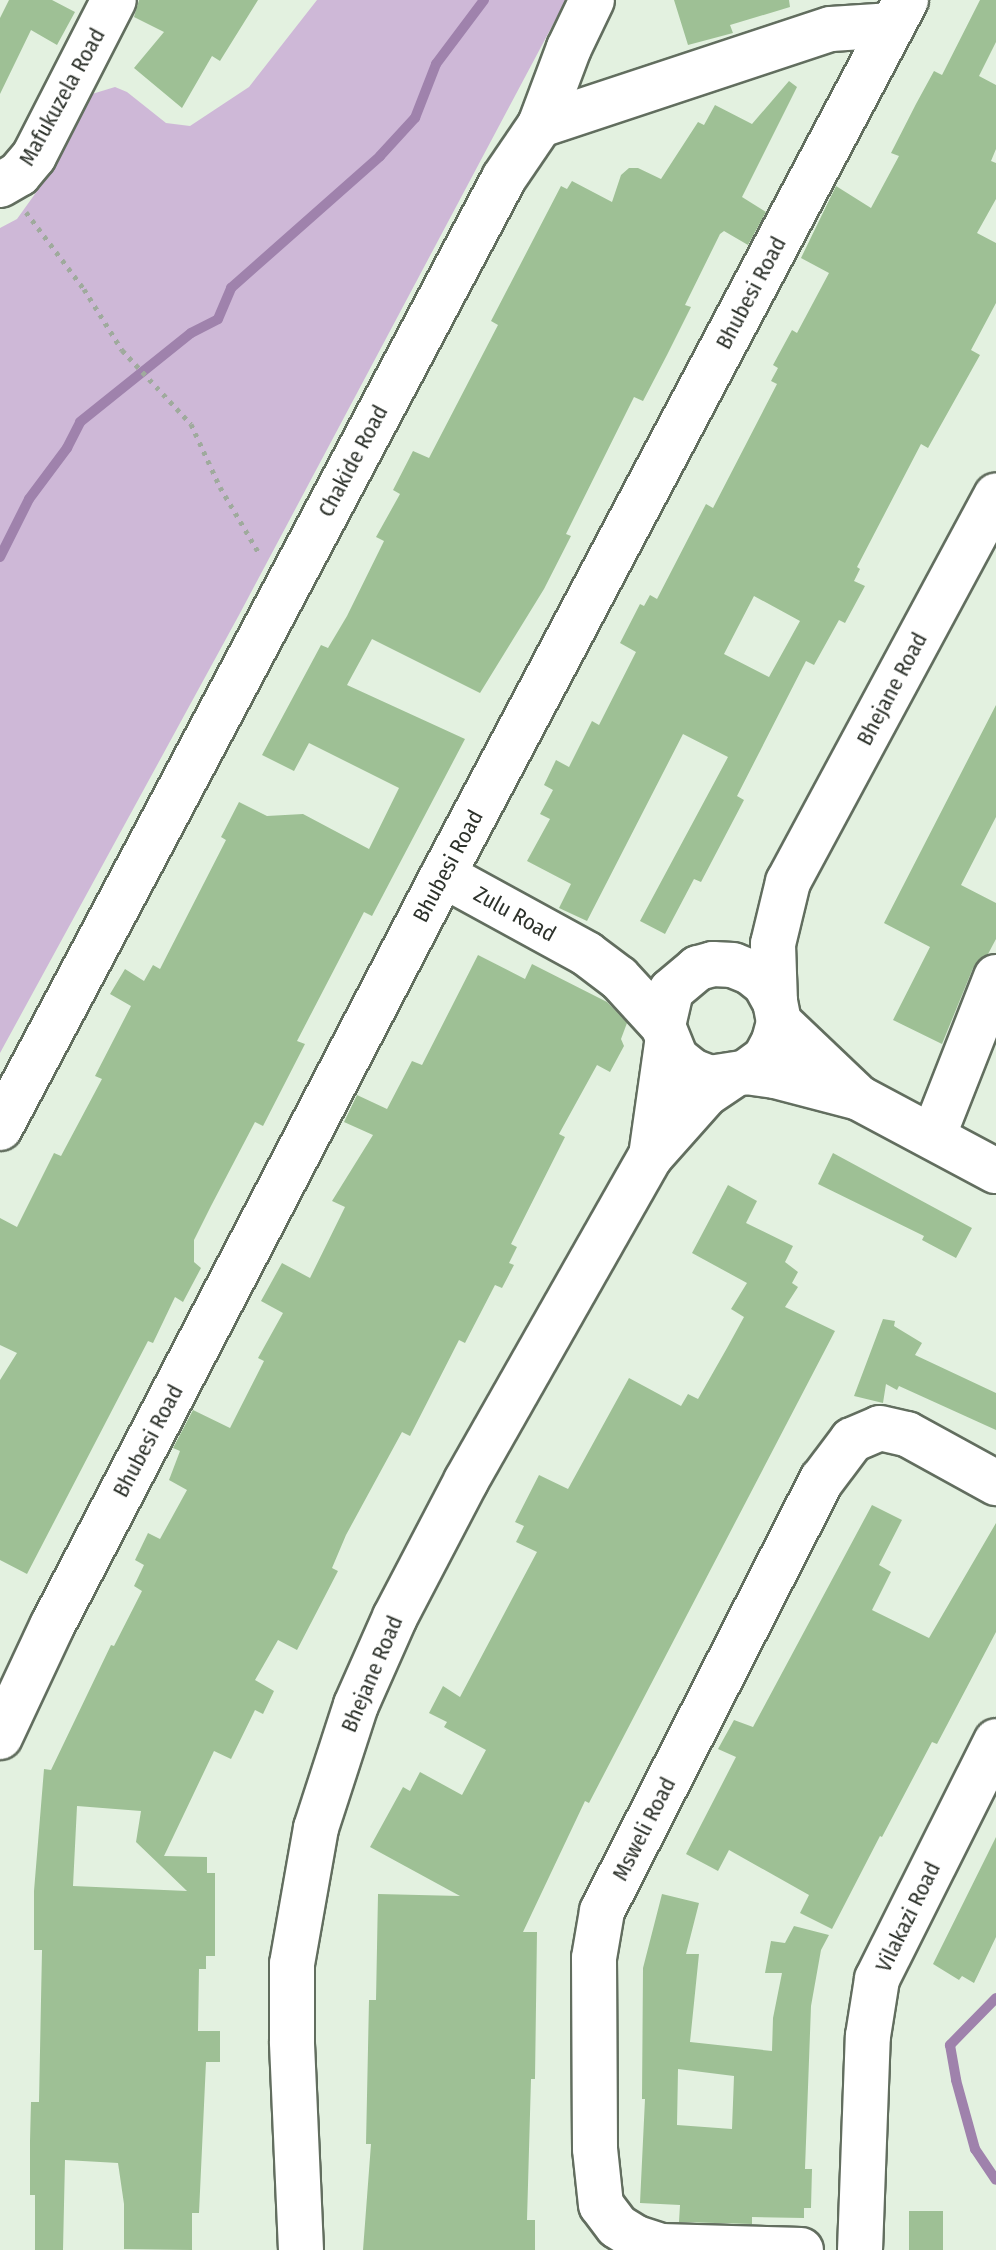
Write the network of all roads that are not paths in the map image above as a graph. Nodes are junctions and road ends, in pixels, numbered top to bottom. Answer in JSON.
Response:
{"nodes":[{"id":1,"x":114,"y":0,"type":"edge"},
{"id":2,"x":592,"y":0,"type":"edge"},
{"id":3,"x":900,"y":12,"type":"edge"},
{"id":4,"x":540,"y":125,"type":"junction"},
{"id":5,"x":7,"y":182,"type":"edge"},
{"id":6,"x":996,"y":495,"type":"edge"},
{"id":7,"x":443,"y":875,"type":"junction"},
{"id":8,"x":788,"y":882,"type":"junction"},
{"id":9,"x":587,"y":954,"type":"junction"},
{"id":10,"x":705,"y":966,"type":"junction"},
{"id":11,"x":996,"y":977,"type":"edge"},
{"id":12,"x":777,"y":1012,"type":"junction"},
{"id":13,"x":665,"y":1034,"type":"junction"},
{"id":14,"x":738,"y":1075,"type":"junction"},
{"id":15,"x":859,"y":1098,"type":"junction"},
{"id":16,"x":0,"y":1128,"type":"edge"},
{"id":17,"x":933,"y":1137,"type":"junction"},
{"id":18,"x":651,"y":1156,"type":"junction"},
{"id":19,"x":996,"y":1171,"type":"edge"},
{"id":20,"x":996,"y":1483,"type":"edge"},
{"id":21,"x":0,"y":1737,"type":"edge"},
{"id":22,"x":996,"y":1741,"type":"edge"},
{"id":23,"x":301,"y":2250,"type":"edge"},
{"id":24,"x":801,"y":2250,"type":"edge"},
{"id":25,"x":860,"y":2250,"type":"edge"}],
"edges":[{"from":1,"to":5,"type":"street","name":"Mafukuzela Road"},
{"from":2,"to":4,"type":"street","name":"Chakide Road"},
{"from":3,"to":4,"type":"street"},
{"from":3,"to":7,"type":"street","name":"Bhubesi Road"},
{"from":4,"to":16,"type":"street","name":"Chakide Road"},
{"from":6,"to":8,"type":"street","name":"Bhejane Road"},
{"from":7,"to":9,"type":"street","name":"Zulu Road"},
{"from":7,"to":21,"type":"street","name":"Bhubesi Road"},
{"from":8,"to":10,"type":"street","name":"Bhejane Road"},
{"from":8,"to":12,"type":"street","name":"Bhejane Road"},
{"from":9,"to":10,"type":"street","name":"Zulu Road"},
{"from":9,"to":13,"type":"street","name":"Zulu Road"},
{"from":10,"to":12,"type":"street"},
{"from":10,"to":13,"type":"street"},
{"from":11,"to":17,"type":"street"},
{"from":12,"to":14,"type":"street"},
{"from":12,"to":15,"type":"street"},
{"from":13,"to":14,"type":"street"},
{"from":13,"to":18,"type":"street","name":"Bhejane Road"},
{"from":14,"to":15,"type":"street"},
{"from":14,"to":18,"type":"street","name":"Bhejane Road"},
{"from":15,"to":17,"type":"street"},
{"from":17,"to":19,"type":"street"},
{"from":18,"to":23,"type":"street","name":"Bhejane Road"},
{"from":20,"to":24,"type":"street","name":"Msweli Road"},
{"from":22,"to":25,"type":"street","name":"Vilakazi Road"}]}
